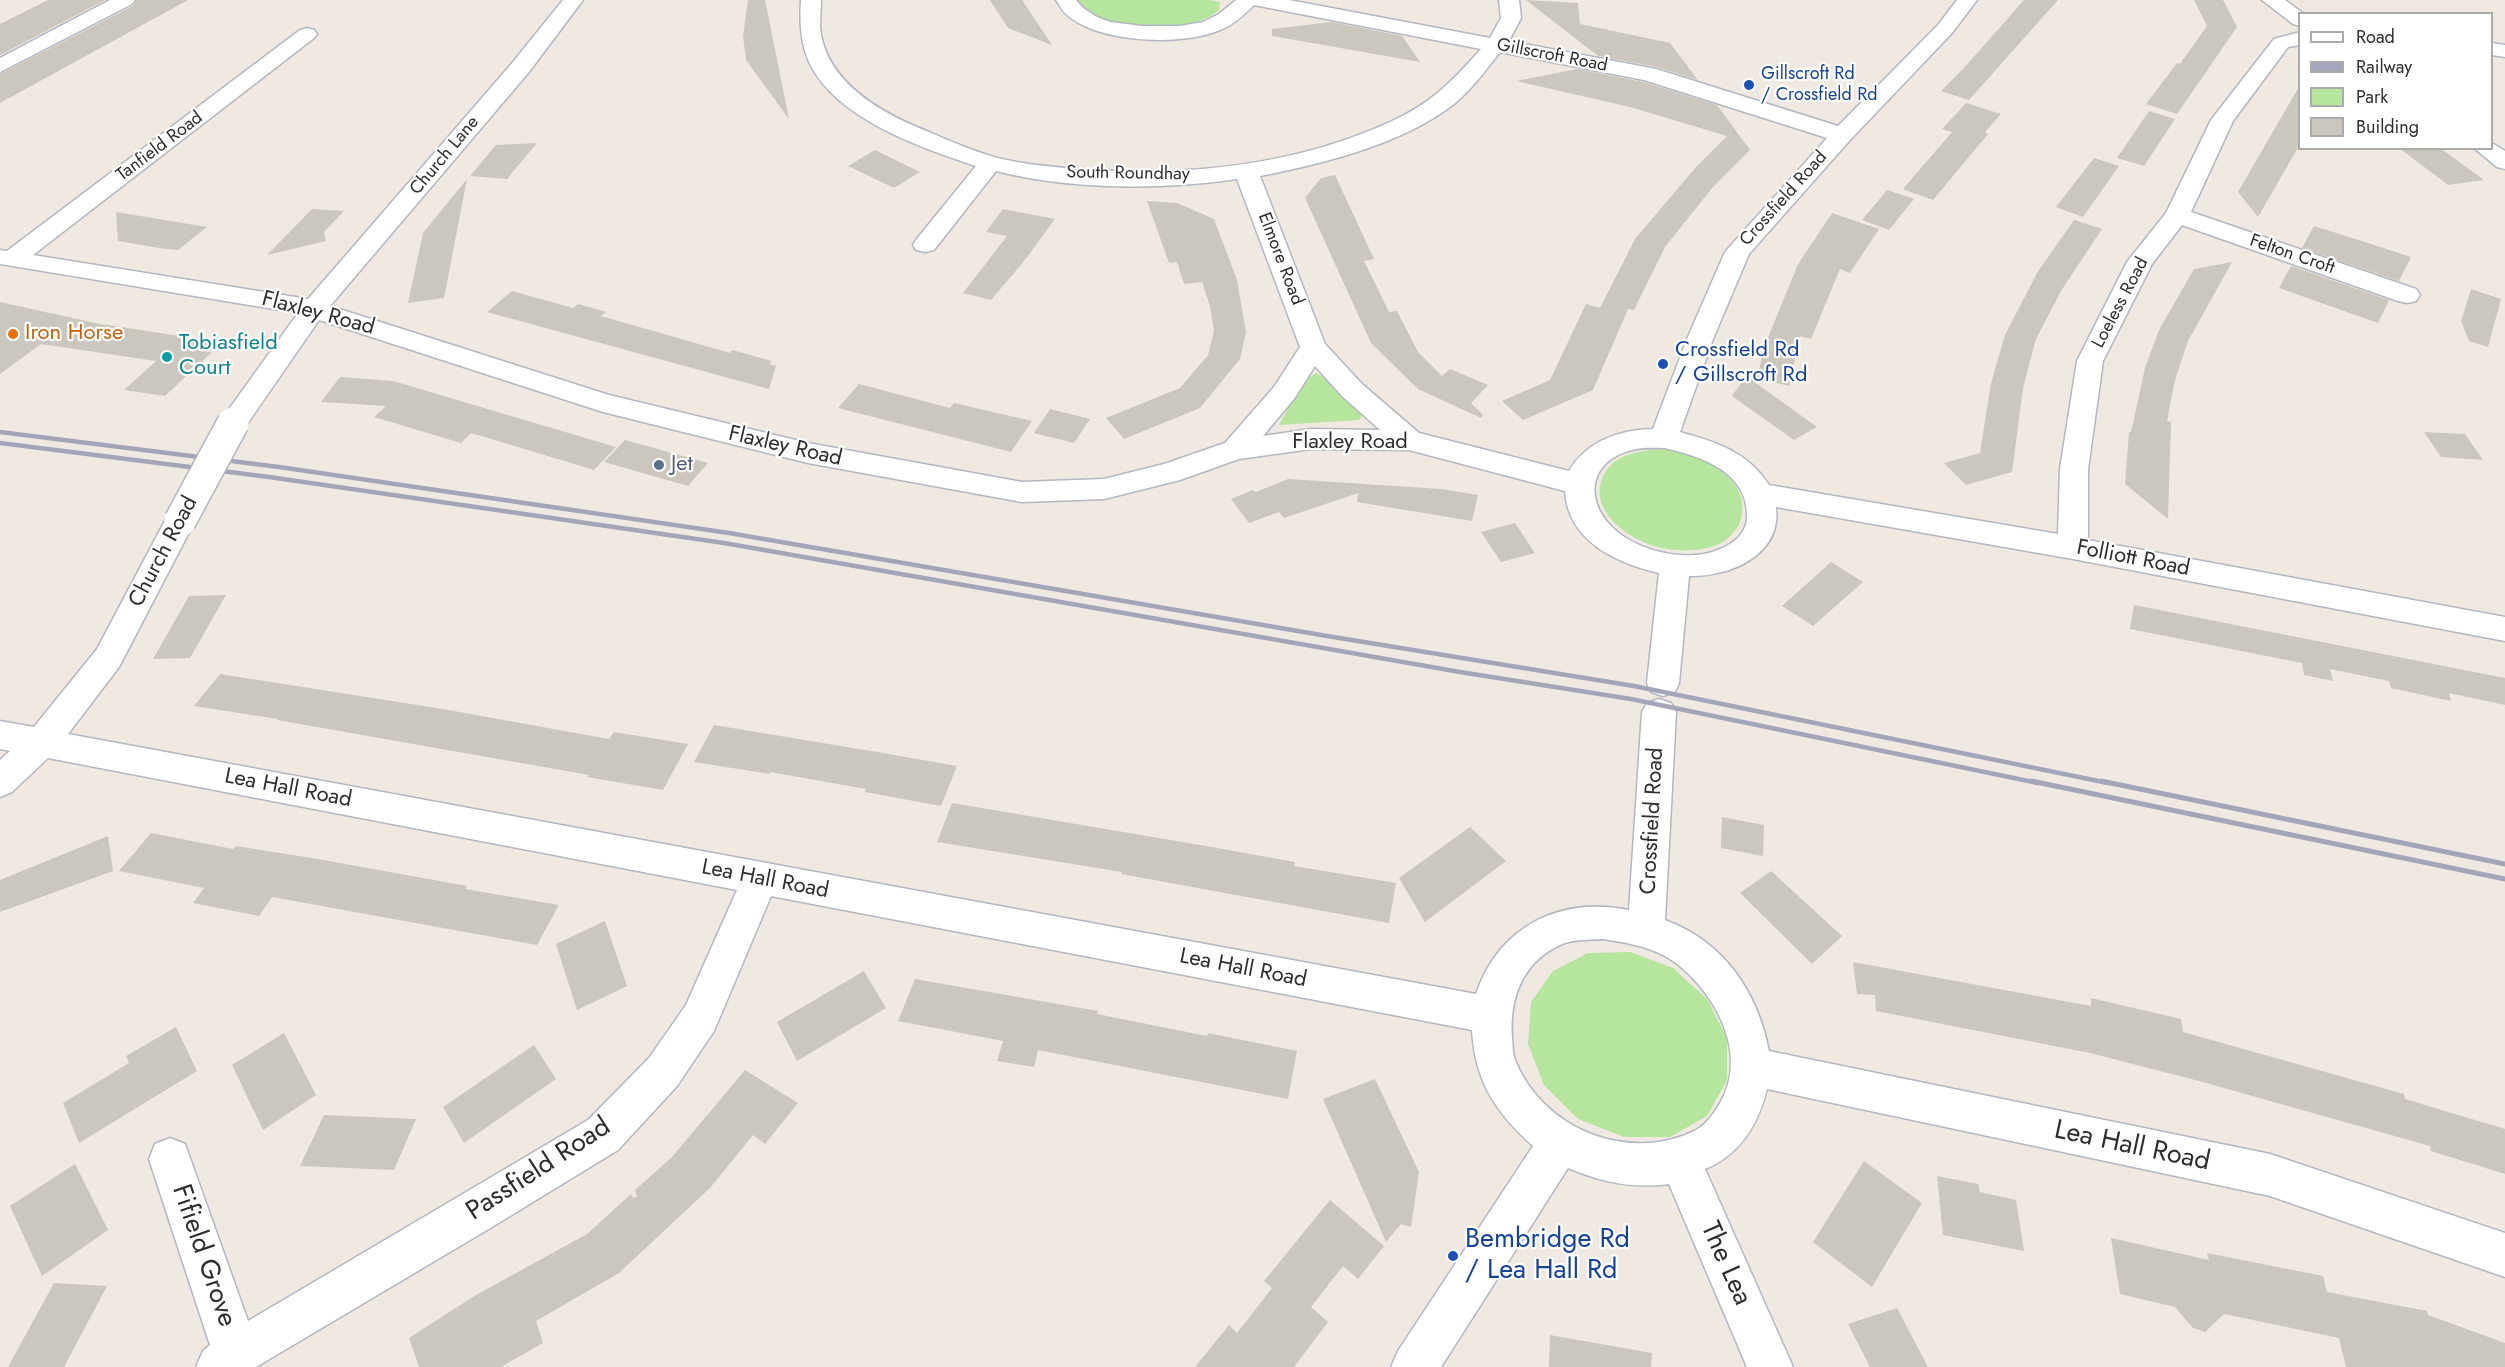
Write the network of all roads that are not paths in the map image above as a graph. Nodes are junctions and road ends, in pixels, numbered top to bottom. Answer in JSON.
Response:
{"nodes":[{"id":1,"x":125,"y":0,"type":"edge"},
{"id":2,"x":573,"y":0,"type":"edge"},
{"id":3,"x":811,"y":0,"type":"edge"},
{"id":4,"x":1066,"y":0,"type":"edge"},
{"id":5,"x":1248,"y":0,"type":"edge"},
{"id":6,"x":1257,"y":0,"type":"edge"},
{"id":7,"x":1509,"y":0,"type":"edge"},
{"id":8,"x":1967,"y":0,"type":"edge"},
{"id":9,"x":2272,"y":0,"type":"edge"},
{"id":10,"x":2298,"y":19,"type":"edge"},
{"id":11,"x":307,"y":34,"type":"dead end"},
{"id":12,"x":2298,"y":39,"type":"edge"},
{"id":13,"x":1496,"y":45,"type":"junction"},
{"id":14,"x":0,"y":66,"type":"edge"},
{"id":15,"x":1842,"y":135,"type":"junction"},
{"id":16,"x":2489,"y":150,"type":"edge"},
{"id":17,"x":2505,"y":162,"type":"edge"},
{"id":18,"x":992,"y":163,"type":"junction"},
{"id":19,"x":1246,"y":171,"type":"junction"},
{"id":20,"x":2177,"y":215,"type":"junction"},
{"id":21,"x":925,"y":245,"type":"dead end"},
{"id":22,"x":6,"y":258,"type":"edge"},
{"id":23,"x":2407,"y":295,"type":"dead end"},
{"id":24,"x":314,"y":309,"type":"junction"},
{"id":25,"x":1313,"y":347,"type":"junction"},
{"id":26,"x":1664,"y":438,"type":"junction"},
{"id":27,"x":1409,"y":440,"type":"junction"},
{"id":28,"x":1235,"y":450,"type":"junction"},
{"id":29,"x":1578,"y":484,"type":"junction"},
{"id":30,"x":1760,"y":494,"type":"junction"},
{"id":31,"x":2073,"y":548,"type":"junction"},
{"id":32,"x":1675,"y":566,"type":"junction"},
{"id":33,"x":2505,"y":629,"type":"edge"},
{"id":34,"x":0,"y":735,"type":"edge"},
{"id":35,"x":41,"y":743,"type":"junction"},
{"id":36,"x":0,"y":782,"type":"edge"},
{"id":37,"x":760,"y":879,"type":"junction"},
{"id":38,"x":1646,"y":929,"type":"junction"},
{"id":39,"x":1490,"y":1015,"type":"junction"},
{"id":40,"x":1752,"y":1067,"type":"junction"},
{"id":41,"x":1560,"y":1142,"type":"junction"},
{"id":42,"x":170,"y":1159,"type":"dead end"},
{"id":43,"x":1680,"y":1161,"type":"junction"},
{"id":44,"x":2505,"y":1255,"type":"edge"},
{"id":45,"x":227,"y":1360,"type":"edge"},
{"id":46,"x":1414,"y":1367,"type":"edge"},
{"id":47,"x":1770,"y":1367,"type":"edge"}],
"edges":[{"from":1,"to":14,"type":"street"},
{"from":2,"to":24,"type":"street","name":"Church Lane"},
{"from":3,"to":18,"type":"street","name":"South Roundhay"},
{"from":4,"to":5,"type":"street"},
{"from":6,"to":13,"type":"street","name":"Gillscroft Road"},
{"from":7,"to":13,"type":"street","name":"South Roundhay"},
{"from":8,"to":15,"type":"street","name":"Crossfield Road"},
{"from":9,"to":10,"type":"street"},
{"from":11,"to":22,"type":"street","name":"Tanfield Road"},
{"from":12,"to":20,"type":"street","name":"Loeless Road"},
{"from":13,"to":15,"type":"street","name":"Gillscroft Road"},
{"from":13,"to":19,"type":"street","name":"South Roundhay"},
{"from":15,"to":26,"type":"street","name":"Crossfield Road"},
{"from":16,"to":17,"type":"street"},
{"from":18,"to":19,"type":"street","name":"South Roundhay"},
{"from":18,"to":21,"type":"street"},
{"from":19,"to":25,"type":"street","name":"Elmore Road"},
{"from":20,"to":23,"type":"street","name":"Felton Croft"},
{"from":20,"to":31,"type":"street","name":"Loeless Road"},
{"from":22,"to":24,"type":"street","name":"Flaxley Road"},
{"from":24,"to":28,"type":"street","name":"Flaxley Road"},
{"from":24,"to":35,"type":"street","name":"Church Road","bridge":true},
{"from":25,"to":27,"type":"street","name":"Elmore Road"},
{"from":25,"to":28,"type":"street"},
{"from":26,"to":29,"type":"street"},
{"from":26,"to":30,"type":"street"},
{"from":27,"to":28,"type":"street","name":"Flaxley Road"},
{"from":27,"to":29,"type":"street","name":"Flaxley Road"},
{"from":29,"to":32,"type":"street"},
{"from":30,"to":31,"type":"street","name":"Folliott Road"},
{"from":30,"to":32,"type":"street"},
{"from":31,"to":33,"type":"street","name":"Folliott Road"},
{"from":32,"to":38,"type":"street","name":"Crossfield Road"},
{"from":34,"to":35,"type":"street","name":"Lea Hall Road"},
{"from":35,"to":36,"type":"street","name":"Church Road"},
{"from":35,"to":37,"type":"street","name":"Lea Hall Road"},
{"from":37,"to":39,"type":"street","name":"Lea Hall Road"},
{"from":37,"to":45,"type":"street","name":"Passfield Road"},
{"from":38,"to":39,"type":"street"},
{"from":38,"to":40,"type":"street"},
{"from":39,"to":41,"type":"street"},
{"from":40,"to":43,"type":"street"},
{"from":40,"to":44,"type":"street","name":"Lea Hall Road"},
{"from":41,"to":43,"type":"street"},
{"from":41,"to":46,"type":"street"},
{"from":42,"to":45,"type":"street","name":"Fifield Grove"},
{"from":43,"to":47,"type":"street","name":"The Lea"}]}
